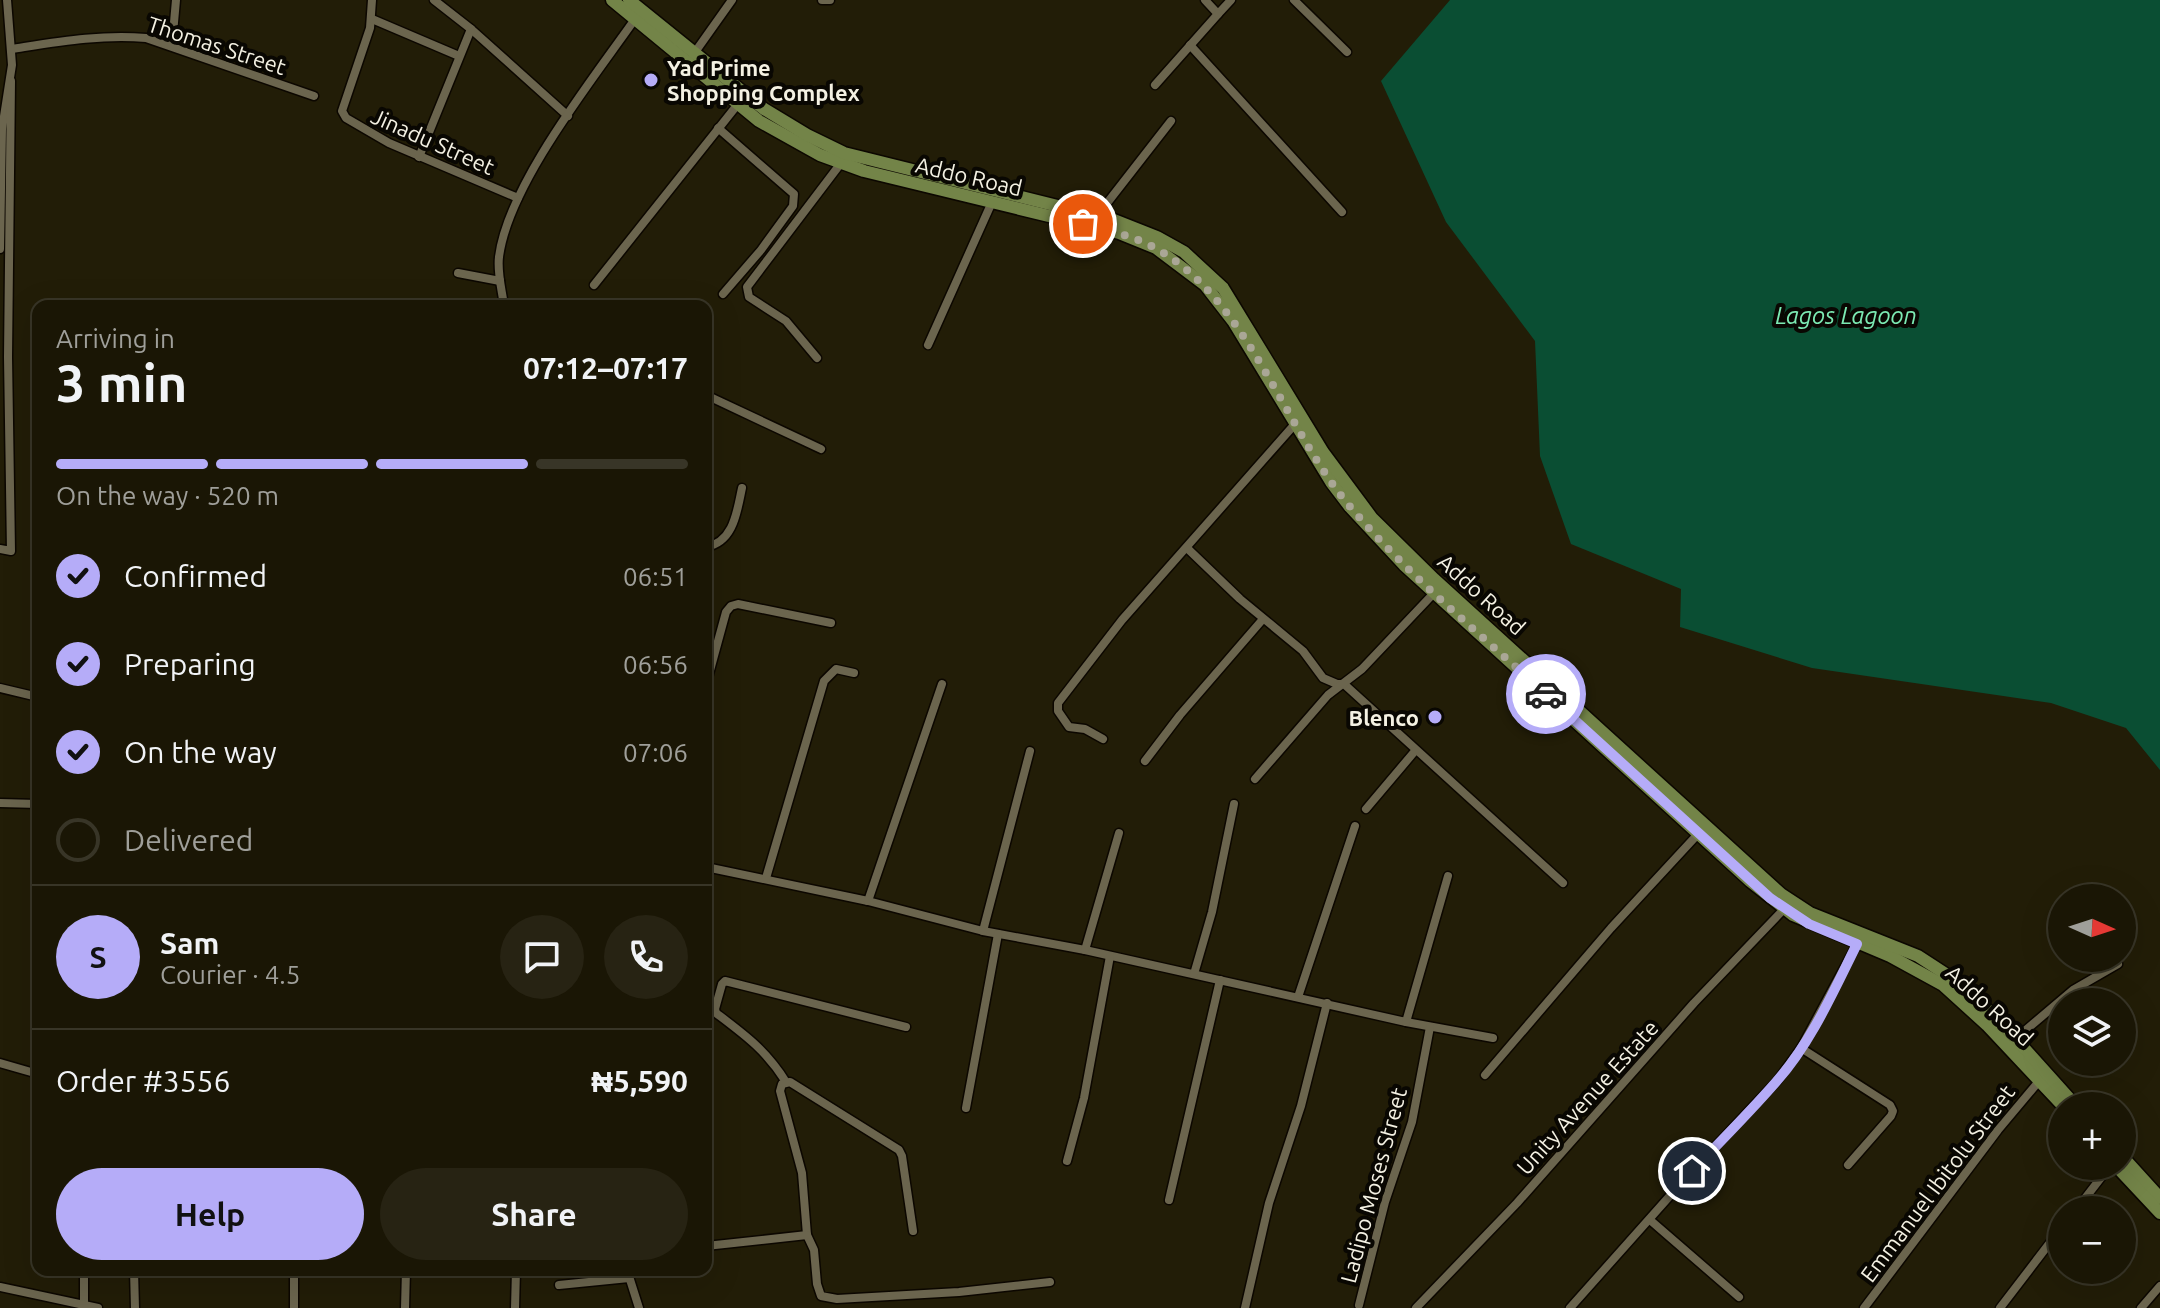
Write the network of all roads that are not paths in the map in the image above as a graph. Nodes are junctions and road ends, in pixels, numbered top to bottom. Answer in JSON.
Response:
{"nodes":[{"id":1,"x":7,"y":0,"type":"edge"},
{"id":2,"x":176,"y":0,"type":"edge"},
{"id":3,"x":372,"y":0,"type":"edge"},
{"id":4,"x":434,"y":0,"type":"edge"},
{"id":5,"x":612,"y":0,"type":"edge"},
{"id":6,"x":629,"y":0,"type":"edge"},
{"id":7,"x":732,"y":0,"type":"edge"},
{"id":8,"x":822,"y":0,"type":"edge"},
{"id":9,"x":830,"y":0,"type":"edge"},
{"id":10,"x":1205,"y":0,"type":"edge"},
{"id":11,"x":1231,"y":0,"type":"edge"},
{"id":12,"x":1294,"y":0,"type":"edge"},
{"id":13,"x":1218,"y":14,"type":"junction"},
{"id":14,"x":372,"y":19,"type":"junction"},
{"id":15,"x":635,"y":19,"type":"junction"},
{"id":16,"x":471,"y":29,"type":"junction"},
{"id":17,"x":172,"y":45,"type":"junction"},
{"id":18,"x":1190,"y":45,"type":"junction"},
{"id":19,"x":11,"y":49,"type":"junction"},
{"id":20,"x":1347,"y":52,"type":"dead end"},
{"id":21,"x":459,"y":56,"type":"junction"},
{"id":22,"x":692,"y":58,"type":"junction"},
{"id":23,"x":11,"y":81,"type":"junction"},
{"id":24,"x":1155,"y":85,"type":"dead end"},
{"id":25,"x":314,"y":96,"type":"dead end"},
{"id":26,"x":738,"y":104,"type":"junction"},
{"id":27,"x":568,"y":116,"type":"junction"},
{"id":28,"x":1171,"y":121,"type":"dead end"},
{"id":29,"x":718,"y":128,"type":"junction"},
{"id":30,"x":419,"y":157,"type":"junction"},
{"id":31,"x":841,"y":163,"type":"junction"},
{"id":32,"x":518,"y":198,"type":"junction"},
{"id":33,"x":992,"y":202,"type":"junction"},
{"id":34,"x":1342,"y":212,"type":"dead end"},
{"id":35,"x":1097,"y":216,"type":"junction"},
{"id":36,"x":0,"y":249,"type":"edge"},
{"id":37,"x":458,"y":273,"type":"dead end"},
{"id":38,"x":500,"y":281,"type":"junction"},
{"id":39,"x":594,"y":285,"type":"dead end"},
{"id":40,"x":723,"y":294,"type":"dead end"},
{"id":41,"x":504,"y":300,"type":"edge"},
{"id":42,"x":928,"y":345,"type":"dead end"},
{"id":43,"x":817,"y":358,"type":"dead end"},
{"id":44,"x":712,"y":398,"type":"edge"},
{"id":45,"x":1295,"y":424,"type":"junction"},
{"id":46,"x":821,"y":449,"type":"dead end"},
{"id":47,"x":742,"y":488,"type":"dead end"},
{"id":48,"x":712,"y":544,"type":"edge"},
{"id":49,"x":0,"y":549,"type":"edge"},
{"id":50,"x":1188,"y":549,"type":"junction"},
{"id":51,"x":1434,"y":593,"type":"junction"},
{"id":52,"x":1263,"y":619,"type":"junction"},
{"id":53,"x":831,"y":623,"type":"dead end"},
{"id":54,"x":712,"y":654,"type":"edge"},
{"id":55,"x":854,"y":673,"type":"dead end"},
{"id":56,"x":942,"y":684,"type":"dead end"},
{"id":57,"x":1344,"y":684,"type":"junction"},
{"id":58,"x":0,"y":688,"type":"edge"},
{"id":59,"x":32,"y":696,"type":"edge"},
{"id":60,"x":1103,"y":739,"type":"dead end"},
{"id":61,"x":1030,"y":751,"type":"dead end"},
{"id":62,"x":1415,"y":751,"type":"junction"},
{"id":63,"x":1145,"y":761,"type":"dead end"},
{"id":64,"x":1255,"y":779,"type":"dead end"},
{"id":65,"x":0,"y":803,"type":"edge"},
{"id":66,"x":32,"y":804,"type":"edge"},
{"id":67,"x":1234,"y":804,"type":"dead end"},
{"id":68,"x":1366,"y":809,"type":"dead end"},
{"id":69,"x":1355,"y":826,"type":"dead end"},
{"id":70,"x":1119,"y":833,"type":"dead end"},
{"id":71,"x":1698,"y":834,"type":"junction"},
{"id":72,"x":712,"y":868,"type":"edge"},
{"id":73,"x":1448,"y":876,"type":"dead end"},
{"id":74,"x":766,"y":878,"type":"junction"},
{"id":75,"x":1563,"y":883,"type":"dead end"},
{"id":76,"x":868,"y":901,"type":"junction"},
{"id":77,"x":1784,"y":909,"type":"junction"},
{"id":78,"x":983,"y":931,"type":"junction"},
{"id":79,"x":998,"y":934,"type":"junction"},
{"id":80,"x":1857,"y":944,"type":"junction"},
{"id":81,"x":1085,"y":950,"type":"junction"},
{"id":82,"x":1110,"y":956,"type":"junction"},
{"id":83,"x":2104,"y":972,"type":"edge"},
{"id":84,"x":1194,"y":974,"type":"junction"},
{"id":85,"x":1220,"y":980,"type":"junction"},
{"id":86,"x":1298,"y":997,"type":"junction"},
{"id":87,"x":1327,"y":1003,"type":"junction"},
{"id":88,"x":1406,"y":1022,"type":"junction"},
{"id":89,"x":906,"y":1027,"type":"dead end"},
{"id":90,"x":1430,"y":1027,"type":"junction"},
{"id":91,"x":1493,"y":1038,"type":"dead end"},
{"id":92,"x":2014,"y":1040,"type":"junction"},
{"id":93,"x":1801,"y":1048,"type":"junction"},
{"id":94,"x":0,"y":1063,"type":"edge"},
{"id":95,"x":32,"y":1072,"type":"edge"},
{"id":96,"x":1485,"y":1075,"type":"dead end"},
{"id":97,"x":2040,"y":1080,"type":"junction"},
{"id":98,"x":786,"y":1082,"type":"junction"},
{"id":99,"x":2051,"y":1092,"type":"edge"},
{"id":100,"x":2063,"y":1092,"type":"edge"},
{"id":101,"x":966,"y":1108,"type":"dead end"},
{"id":102,"x":1067,"y":1161,"type":"dead end"},
{"id":103,"x":1848,"y":1165,"type":"dead end"},
{"id":104,"x":2136,"y":1171,"type":"edge"},
{"id":105,"x":2099,"y":1180,"type":"edge"},
{"id":106,"x":2129,"y":1180,"type":"edge"},
{"id":107,"x":2087,"y":1196,"type":"edge"},
{"id":108,"x":2160,"y":1198,"type":"edge"},
{"id":109,"x":1169,"y":1200,"type":"dead end"},
{"id":110,"x":2160,"y":1213,"type":"edge"},
{"id":111,"x":1650,"y":1220,"type":"junction"},
{"id":112,"x":913,"y":1231,"type":"dead end"},
{"id":113,"x":807,"y":1235,"type":"junction"},
{"id":114,"x":712,"y":1245,"type":"edge"},
{"id":115,"x":2048,"y":1245,"type":"edge"},
{"id":116,"x":84,"y":1276,"type":"edge"},
{"id":117,"x":134,"y":1276,"type":"edge"},
{"id":118,"x":294,"y":1276,"type":"edge"},
{"id":119,"x":406,"y":1276,"type":"edge"},
{"id":120,"x":516,"y":1276,"type":"edge"},
{"id":121,"x":615,"y":1276,"type":"edge"},
{"id":122,"x":629,"y":1276,"type":"edge"},
{"id":123,"x":1050,"y":1282,"type":"dead end"},
{"id":124,"x":559,"y":1285,"type":"dead end"},
{"id":125,"x":2160,"y":1286,"type":"edge"},
{"id":126,"x":0,"y":1287,"type":"edge"},
{"id":127,"x":1739,"y":1297,"type":"dead end"},
{"id":128,"x":84,"y":1305,"type":"junction"},
{"id":129,"x":1359,"y":1305,"type":"dead end"},
{"id":130,"x":98,"y":1308,"type":"edge"},
{"id":131,"x":135,"y":1308,"type":"edge"},
{"id":132,"x":294,"y":1308,"type":"edge"},
{"id":133,"x":405,"y":1308,"type":"edge"},
{"id":134,"x":515,"y":1308,"type":"edge"},
{"id":135,"x":639,"y":1308,"type":"edge"},
{"id":136,"x":1245,"y":1308,"type":"edge"},
{"id":137,"x":1416,"y":1308,"type":"edge"},
{"id":138,"x":1570,"y":1308,"type":"edge"},
{"id":139,"x":1864,"y":1308,"type":"edge"},
{"id":140,"x":2000,"y":1308,"type":"edge"},
{"id":141,"x":2141,"y":1308,"type":"edge"}],
"edges":[{"from":1,"to":19,"type":"street"},
{"from":2,"to":17,"type":"street"},
{"from":3,"to":14,"type":"street"},
{"from":4,"to":16,"type":"street"},
{"from":5,"to":15,"type":"main road","name":"Addo Road"},
{"from":6,"to":22,"type":"main road","name":"Addo Road"},
{"from":7,"to":22,"type":"street"},
{"from":8,"to":9,"type":"street"},
{"from":10,"to":13,"type":"street"},
{"from":11,"to":13,"type":"street"},
{"from":12,"to":20,"type":"street"},
{"from":13,"to":18,"type":"street"},
{"from":14,"to":21,"type":"street"},
{"from":14,"to":30,"type":"street","name":"Jinadu Street"},
{"from":15,"to":22,"type":"main road","name":"Addo Road"},
{"from":15,"to":27,"type":"street"},
{"from":16,"to":21,"type":"street"},
{"from":16,"to":27,"type":"street"},
{"from":17,"to":19,"type":"street","name":"Thomas Street"},
{"from":17,"to":25,"type":"street","name":"Thomas Street"},
{"from":18,"to":24,"type":"street"},
{"from":18,"to":34,"type":"street"},
{"from":19,"to":23,"type":"street"},
{"from":21,"to":30,"type":"street"},
{"from":22,"to":26,"type":"main road","name":"Addo Road"},
{"from":22,"to":35,"type":"main road","name":"Addo Road"},
{"from":23,"to":36,"type":"street"},
{"from":23,"to":49,"type":"street"},
{"from":26,"to":29,"type":"street"},
{"from":26,"to":31,"type":"main road","name":"Addo Road"},
{"from":27,"to":32,"type":"street"},
{"from":28,"to":35,"type":"street"},
{"from":29,"to":39,"type":"street"},
{"from":29,"to":40,"type":"street"},
{"from":30,"to":32,"type":"street","name":"Jinadu Street"},
{"from":31,"to":33,"type":"main road","name":"Addo Road"},
{"from":31,"to":43,"type":"street"},
{"from":32,"to":38,"type":"street"},
{"from":33,"to":42,"type":"street"},
{"from":33,"to":45,"type":"main road","name":"Addo Road"},
{"from":35,"to":92,"type":"main road","name":"Addo Road"},
{"from":37,"to":38,"type":"street"},
{"from":38,"to":41,"type":"street"},
{"from":44,"to":46,"type":"street"},
{"from":45,"to":50,"type":"street"},
{"from":45,"to":51,"type":"main road","name":"Addo Road"},
{"from":47,"to":48,"type":"street"},
{"from":50,"to":52,"type":"street"},
{"from":50,"to":60,"type":"street"},
{"from":51,"to":57,"type":"street"},
{"from":51,"to":71,"type":"main road","name":"Addo Road"},
{"from":52,"to":57,"type":"street"},
{"from":52,"to":63,"type":"street"},
{"from":53,"to":54,"type":"street"},
{"from":55,"to":74,"type":"street"},
{"from":56,"to":76,"type":"street"},
{"from":57,"to":62,"type":"street"},
{"from":57,"to":64,"type":"street"},
{"from":58,"to":59,"type":"street"},
{"from":61,"to":78,"type":"street"},
{"from":62,"to":68,"type":"street"},
{"from":62,"to":75,"type":"street"},
{"from":65,"to":66,"type":"street"},
{"from":67,"to":84,"type":"street"},
{"from":69,"to":86,"type":"street"},
{"from":70,"to":81,"type":"street"},
{"from":71,"to":77,"type":"main road","name":"Addo Road"},
{"from":71,"to":96,"type":"street"},
{"from":72,"to":74,"type":"street"},
{"from":73,"to":88,"type":"street"},
{"from":74,"to":76,"type":"street"},
{"from":76,"to":78,"type":"street"},
{"from":77,"to":80,"type":"main road","name":"Addo Road"},
{"from":77,"to":137,"type":"street","name":"Unity Avenue Estate"},
{"from":78,"to":79,"type":"street"},
{"from":79,"to":81,"type":"street"},
{"from":79,"to":101,"type":"street"},
{"from":80,"to":93,"type":"street"},
{"from":80,"to":97,"type":"main road","name":"Addo Road"},
{"from":81,"to":82,"type":"street"},
{"from":82,"to":84,"type":"street"},
{"from":82,"to":102,"type":"street"},
{"from":83,"to":92,"type":"street"},
{"from":84,"to":85,"type":"street"},
{"from":85,"to":86,"type":"street"},
{"from":85,"to":109,"type":"street"},
{"from":86,"to":87,"type":"street"},
{"from":87,"to":88,"type":"street"},
{"from":87,"to":136,"type":"street"},
{"from":88,"to":90,"type":"street"},
{"from":89,"to":98,"type":"street"},
{"from":90,"to":91,"type":"street"},
{"from":90,"to":129,"type":"street","name":"Ladipo Moses Street"},
{"from":92,"to":100,"type":"main road","name":"Addo Road"},
{"from":93,"to":103,"type":"street"},
{"from":93,"to":111,"type":"street"},
{"from":94,"to":95,"type":"street"},
{"from":97,"to":99,"type":"main road","name":"Addo Road"},
{"from":97,"to":139,"type":"street","name":"Emmanuel Ibitolu Street"},
{"from":98,"to":112,"type":"street"},
{"from":98,"to":113,"type":"street"},
{"from":104,"to":108,"type":"main road"},
{"from":105,"to":107,"type":"street"},
{"from":106,"to":110,"type":"main road"},
{"from":111,"to":127,"type":"street"},
{"from":111,"to":138,"type":"street"},
{"from":113,"to":114,"type":"street"},
{"from":113,"to":123,"type":"street"},
{"from":115,"to":140,"type":"street"},
{"from":116,"to":128,"type":"street"},
{"from":117,"to":131,"type":"street"},
{"from":118,"to":132,"type":"street"},
{"from":119,"to":133,"type":"street"},
{"from":120,"to":134,"type":"street"},
{"from":121,"to":124,"type":"street"},
{"from":122,"to":135,"type":"street"},
{"from":125,"to":141,"type":"street"},
{"from":126,"to":128,"type":"street"},
{"from":128,"to":130,"type":"street"}]}
